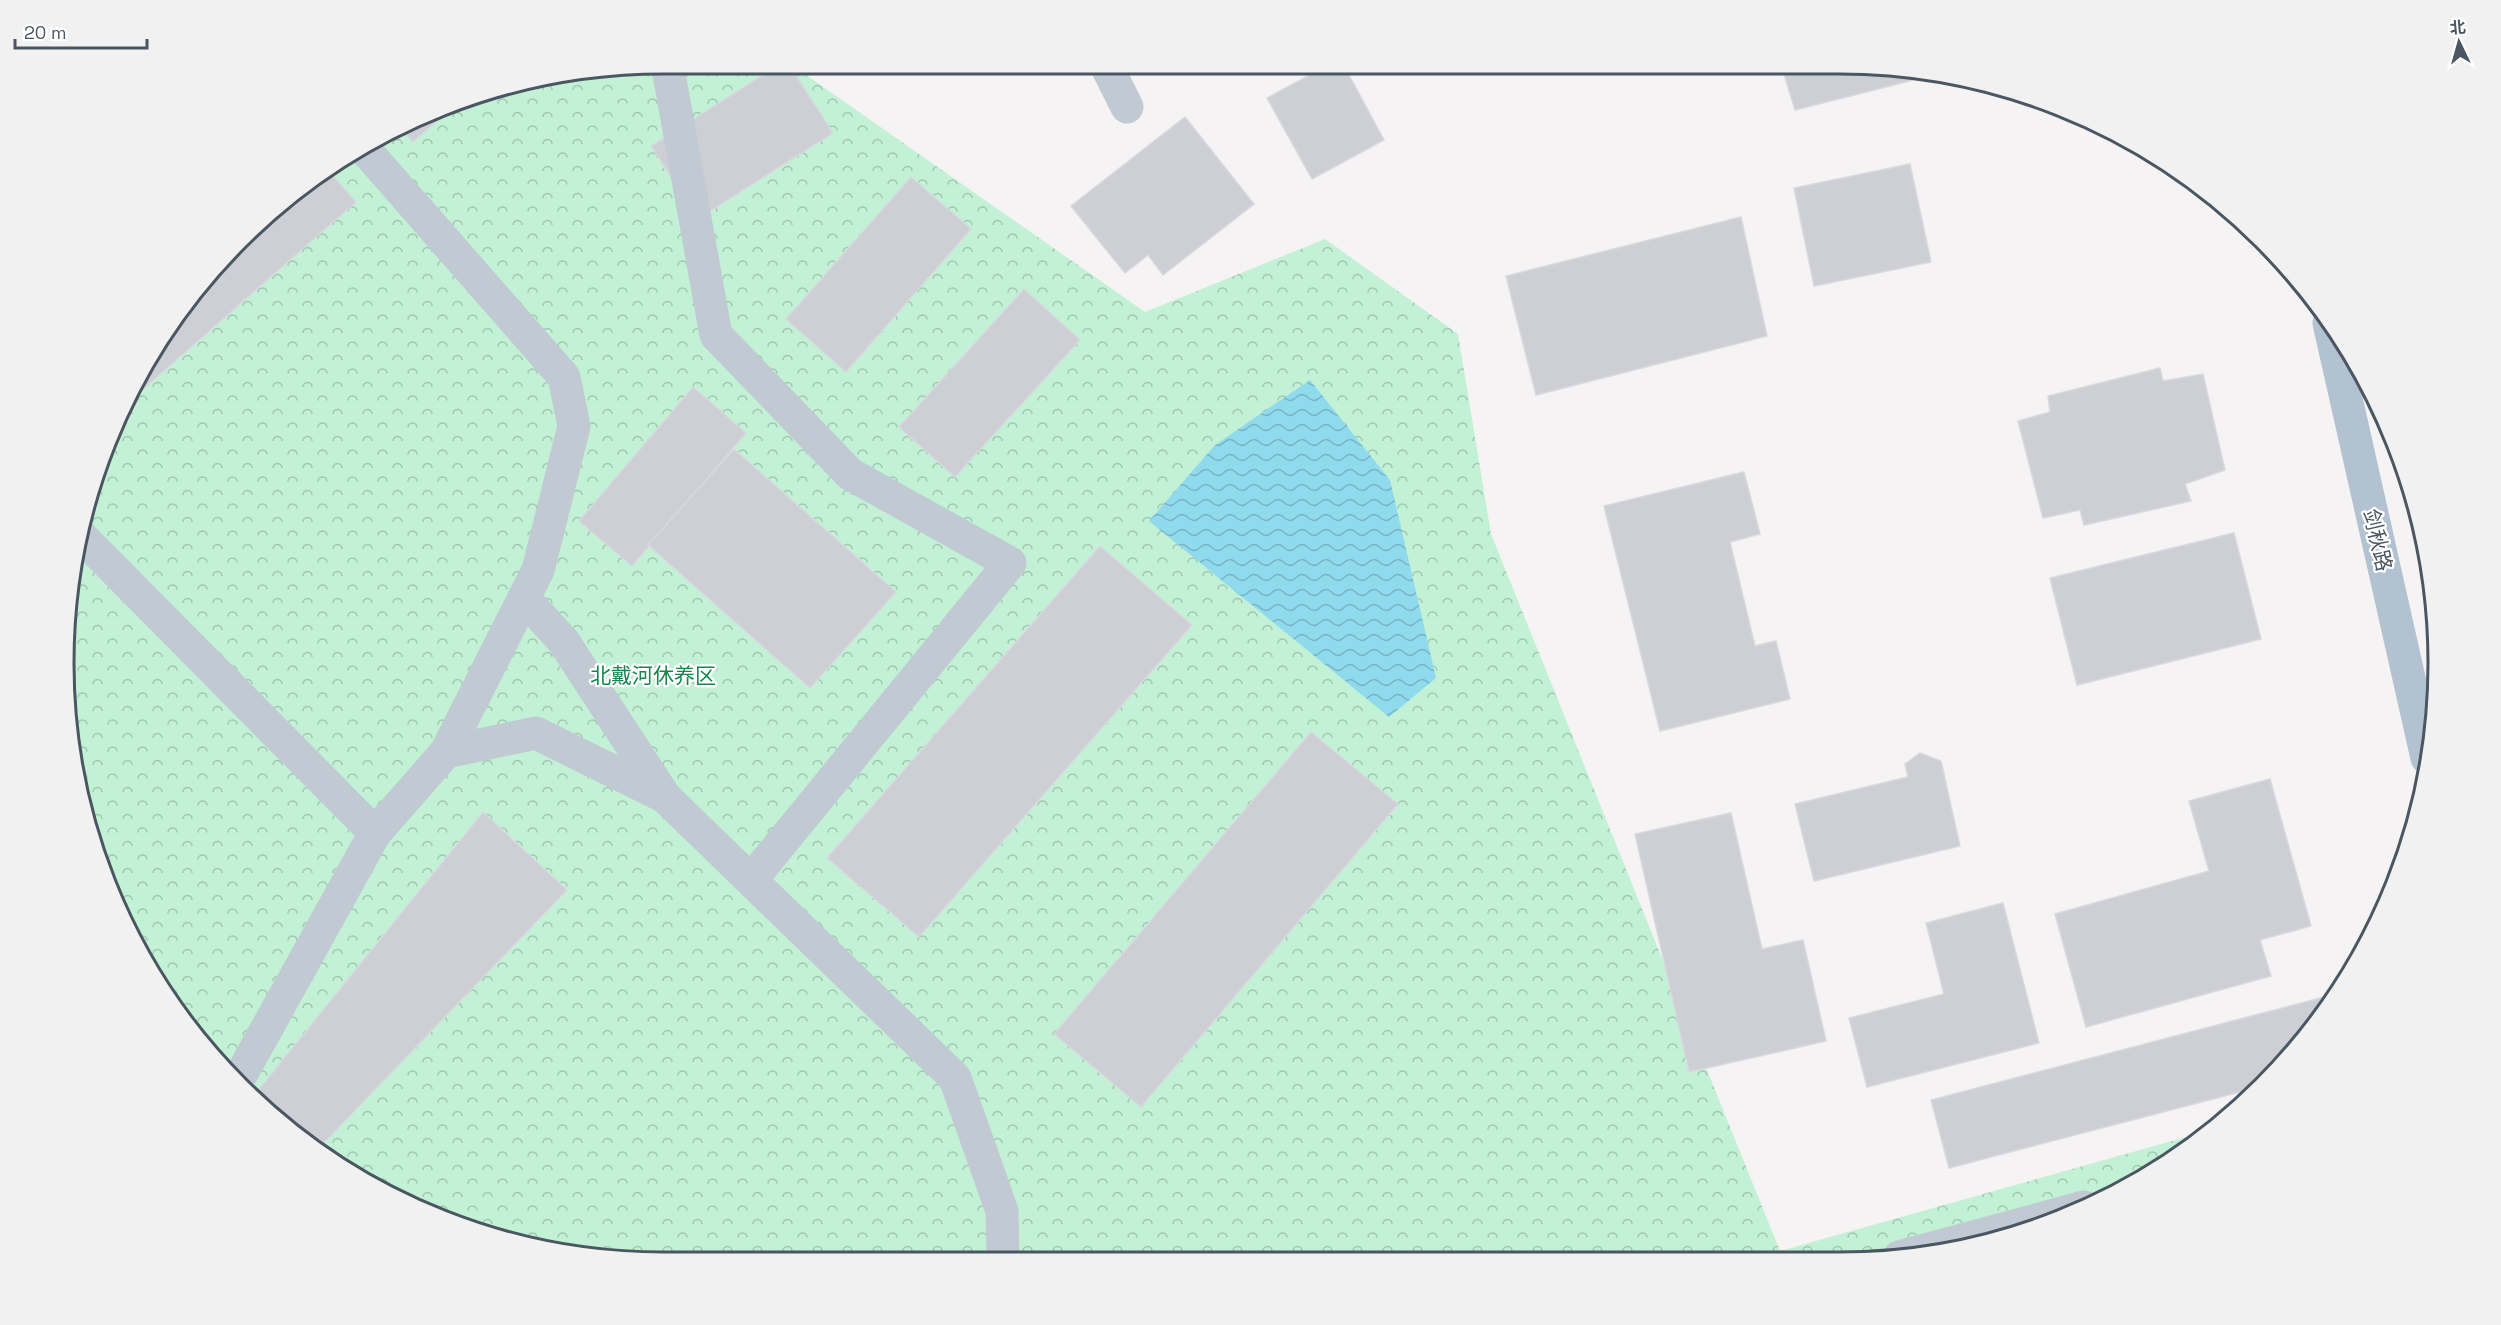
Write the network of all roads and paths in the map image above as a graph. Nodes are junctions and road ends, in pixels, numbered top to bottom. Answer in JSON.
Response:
{"nodes":[{"id":1,"x":669,"y":74,"type":"edge"},
{"id":2,"x":1110,"y":74,"type":"edge"},
{"id":3,"x":1127,"y":107,"type":"dead end"},
{"id":4,"x":367,"y":152,"type":"edge"},
{"id":5,"x":2334,"y":345,"type":"edge"},
{"id":6,"x":87,"y":542,"type":"edge"},
{"id":7,"x":524,"y":598,"type":"junction"},
{"id":8,"x":2422,"y":737,"type":"edge"},
{"id":9,"x":446,"y":752,"type":"junction"},
{"id":10,"x":665,"y":797,"type":"junction"},
{"id":11,"x":375,"y":833,"type":"junction"},
{"id":12,"x":751,"y":880,"type":"junction"},
{"id":13,"x":241,"y":1074,"type":"edge"},
{"id":14,"x":1003,"y":1252,"type":"edge"}],
"edges":[{"from":1,"to":12,"type":"street"},
{"from":2,"to":3,"type":"street"},
{"from":4,"to":7,"type":"street"},
{"from":5,"to":8,"type":"main road","name":"剑秋路"},
{"from":6,"to":11,"type":"street"},
{"from":7,"to":9,"type":"street"},
{"from":7,"to":10,"type":"street"},
{"from":9,"to":10,"type":"street"},
{"from":9,"to":11,"type":"street"},
{"from":10,"to":12,"type":"street"},
{"from":11,"to":13,"type":"street"},
{"from":12,"to":14,"type":"street"}]}
